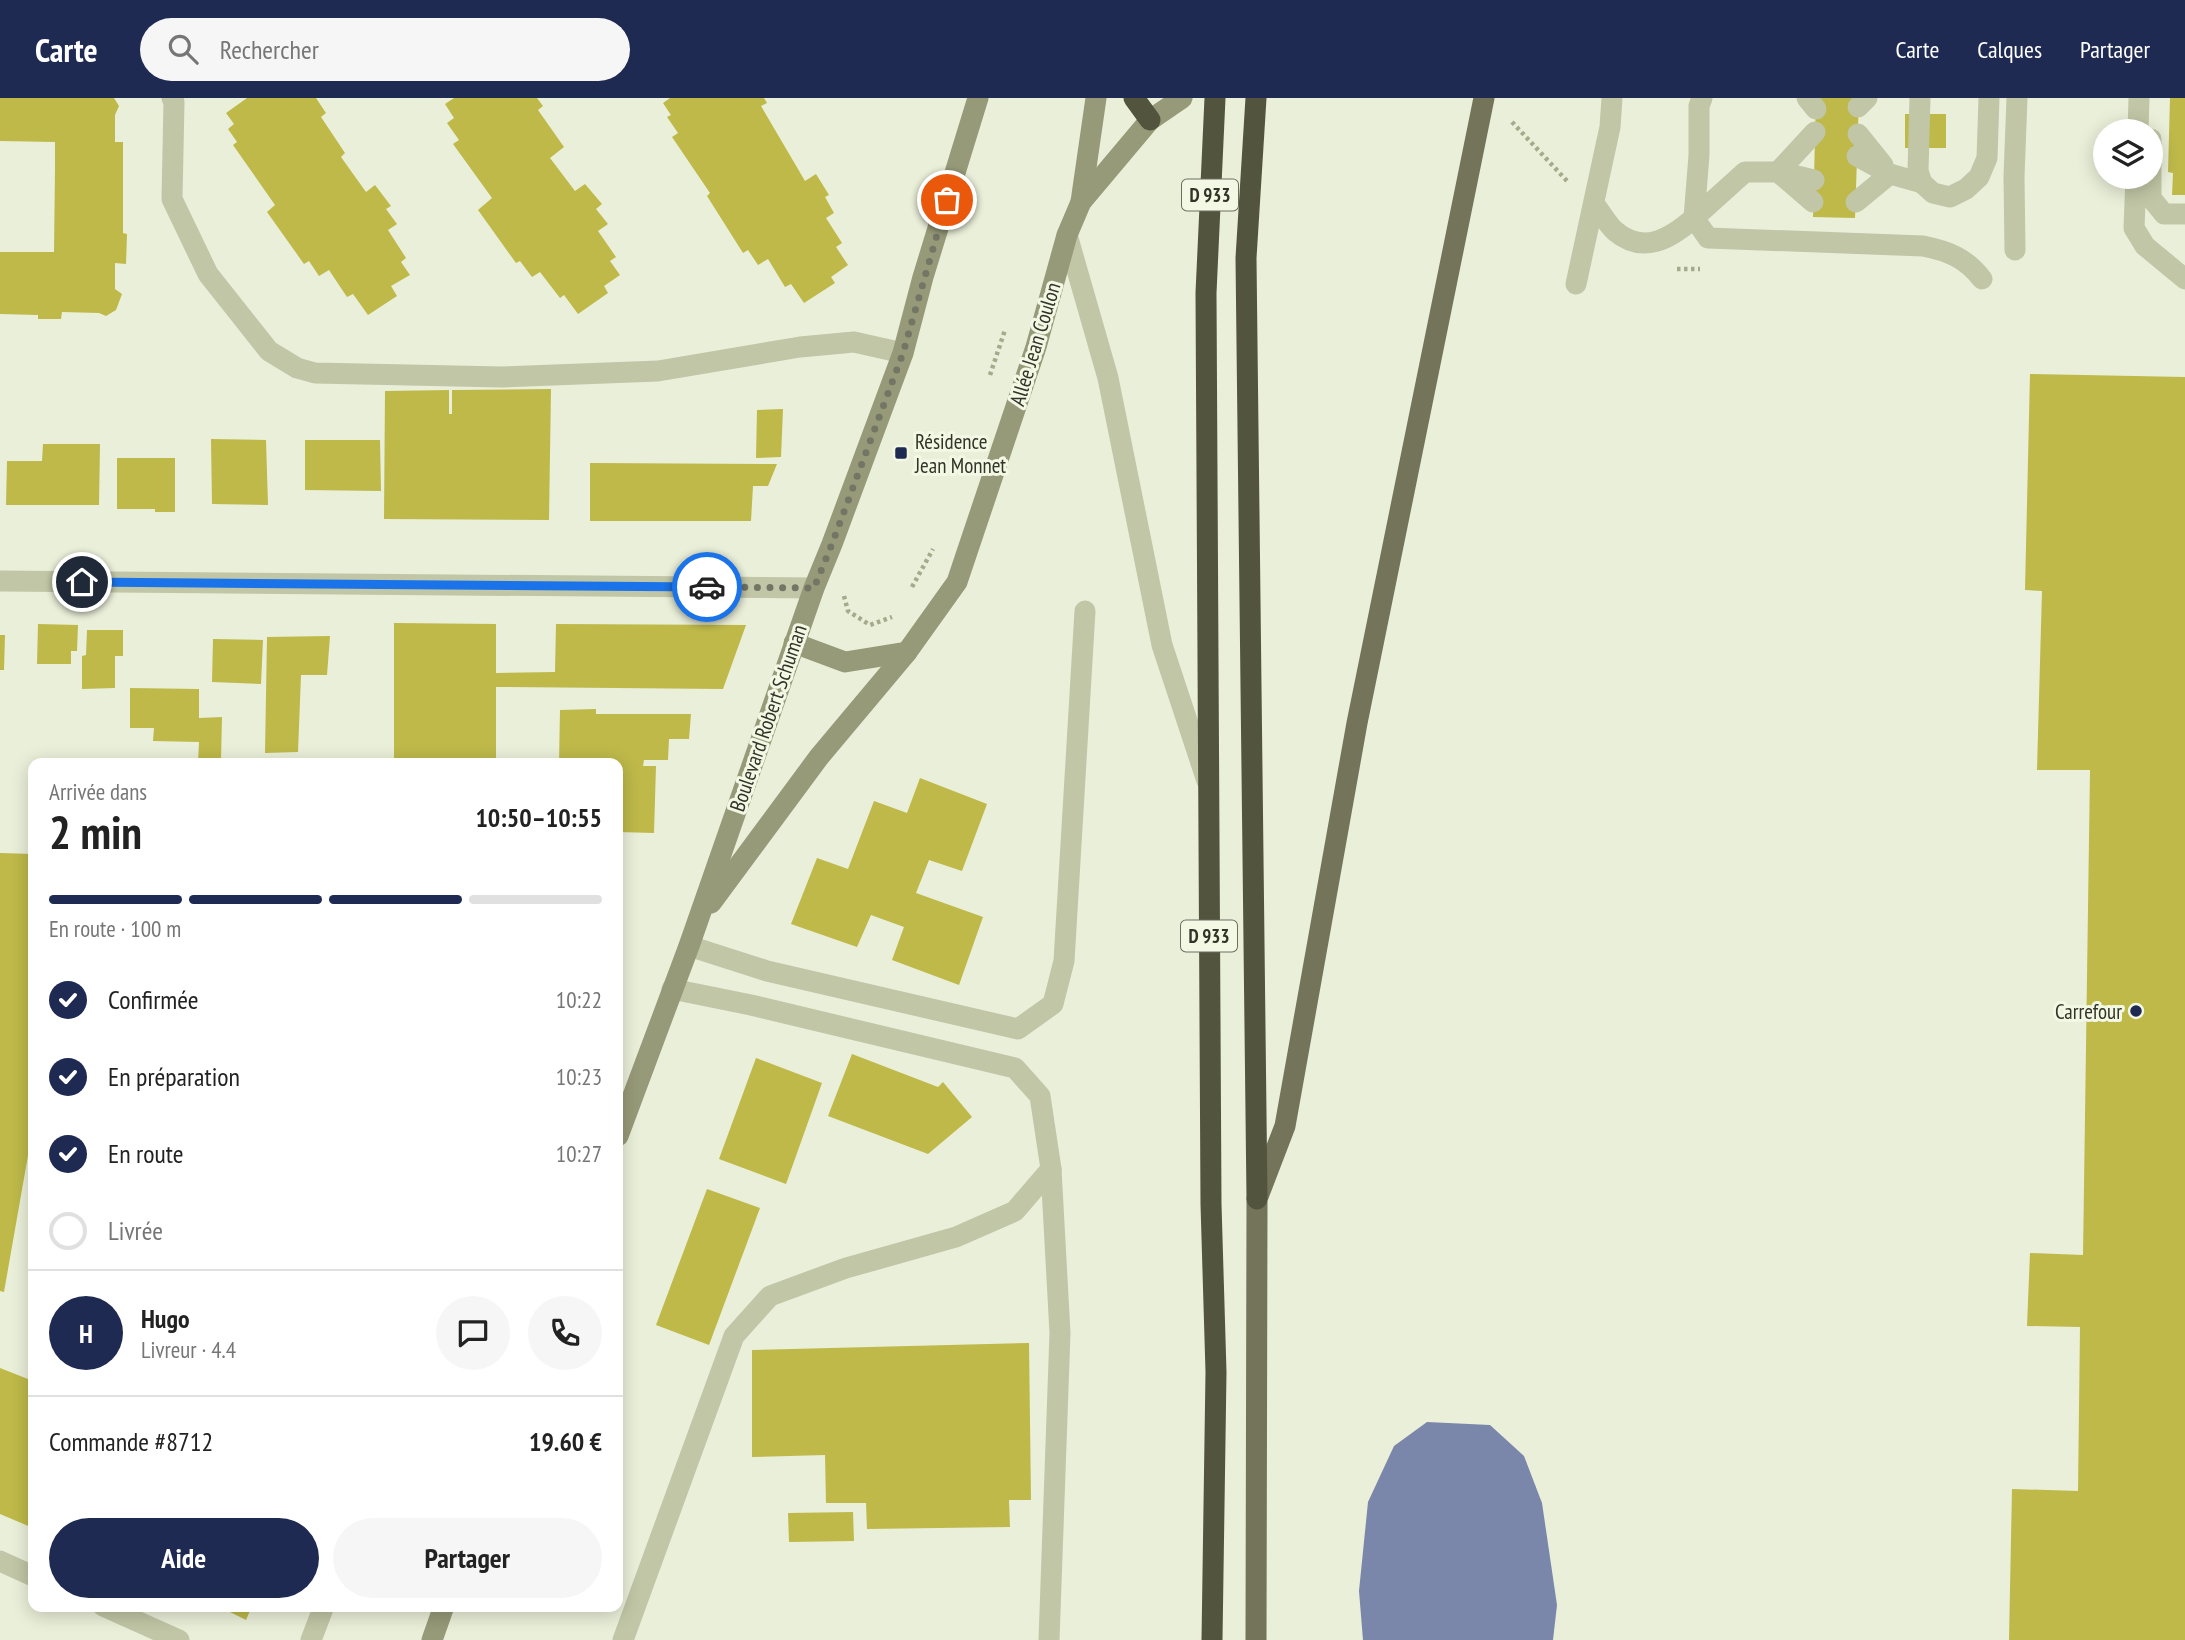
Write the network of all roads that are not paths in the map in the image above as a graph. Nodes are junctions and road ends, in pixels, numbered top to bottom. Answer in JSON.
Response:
{"nodes":[{"id":1,"x":172,"y":98,"type":"edge"},
{"id":2,"x":978,"y":98,"type":"edge"},
{"id":3,"x":1096,"y":98,"type":"edge"},
{"id":4,"x":1134,"y":98,"type":"edge"},
{"id":5,"x":1215,"y":98,"type":"edge"},
{"id":6,"x":1256,"y":98,"type":"edge"},
{"id":7,"x":1483,"y":98,"type":"edge"},
{"id":8,"x":1612,"y":98,"type":"edge"},
{"id":9,"x":1702,"y":98,"type":"edge"},
{"id":10,"x":1920,"y":98,"type":"edge"},
{"id":11,"x":1989,"y":98,"type":"edge"},
{"id":12,"x":2017,"y":98,"type":"edge"},
{"id":13,"x":1175,"y":103,"type":"edge"},
{"id":14,"x":1150,"y":120,"type":"junction"},
{"id":15,"x":1815,"y":132,"type":"dead end"},
{"id":16,"x":1858,"y":134,"type":"dead end"},
{"id":17,"x":1814,"y":156,"type":"dead end"},
{"id":18,"x":1857,"y":156,"type":"dead end"},
{"id":19,"x":1779,"y":172,"type":"junction"},
{"id":20,"x":1890,"y":174,"type":"junction"},
{"id":21,"x":1814,"y":180,"type":"dead end"},
{"id":22,"x":1857,"y":180,"type":"dead end"},
{"id":23,"x":1922,"y":183,"type":"junction"},
{"id":24,"x":2136,"y":189,"type":"edge"},
{"id":25,"x":2151,"y":189,"type":"edge"},
{"id":26,"x":1081,"y":202,"type":"junction"},
{"id":27,"x":1813,"y":202,"type":"dead end"},
{"id":28,"x":1856,"y":202,"type":"dead end"},
{"id":29,"x":1594,"y":204,"type":"junction"},
{"id":30,"x":2185,"y":214,"type":"edge"},
{"id":31,"x":1694,"y":218,"type":"junction"},
{"id":32,"x":1067,"y":235,"type":"junction"},
{"id":33,"x":2015,"y":250,"type":"dead end"},
{"id":34,"x":1982,"y":279,"type":"dead end"},
{"id":35,"x":2185,"y":279,"type":"edge"},
{"id":36,"x":1576,"y":284,"type":"dead end"},
{"id":37,"x":903,"y":353,"type":"junction"},
{"id":38,"x":0,"y":581,"type":"edge"},
{"id":39,"x":814,"y":588,"type":"junction"},
{"id":40,"x":1085,"y":611,"type":"dead end"},
{"id":41,"x":794,"y":643,"type":"junction"},
{"id":42,"x":907,"y":652,"type":"junction"},
{"id":43,"x":1208,"y":782,"type":"junction"},
{"id":44,"x":697,"y":922,"type":"junction"},
{"id":45,"x":689,"y":946,"type":"junction"},
{"id":46,"x":672,"y":989,"type":"junction"},
{"id":47,"x":623,"y":1122,"type":"edge"},
{"id":48,"x":1051,"y":1169,"type":"junction"},
{"id":49,"x":1257,"y":1199,"type":"junction"},
{"id":50,"x":0,"y":1561,"type":"edge"},
{"id":51,"x":28,"y":1574,"type":"edge"},
{"id":52,"x":116,"y":1612,"type":"edge"},
{"id":53,"x":322,"y":1612,"type":"edge"},
{"id":54,"x":442,"y":1612,"type":"edge"},
{"id":55,"x":179,"y":1640,"type":"edge"},
{"id":56,"x":311,"y":1640,"type":"edge"},
{"id":57,"x":432,"y":1640,"type":"edge"},
{"id":58,"x":623,"y":1640,"type":"edge"},
{"id":59,"x":1049,"y":1640,"type":"edge"},
{"id":60,"x":1212,"y":1640,"type":"edge"},
{"id":61,"x":1256,"y":1640,"type":"edge"}],
"edges":[{"from":1,"to":37,"type":"street"},
{"from":2,"to":37,"type":"street","name":"Boulevard Robert Schuman"},
{"from":3,"to":26,"type":"street"},
{"from":4,"to":14,"type":"highway"},
{"from":5,"to":43,"type":"highway","number":"D 933"},
{"from":6,"to":49,"type":"highway","number":"D 933"},
{"from":7,"to":49,"type":"main road"},
{"from":8,"to":29,"type":"street"},
{"from":9,"to":31,"type":"street"},
{"from":10,"to":23,"type":"street"},
{"from":11,"to":23,"type":"street"},
{"from":12,"to":33,"type":"street"},
{"from":13,"to":14,"type":"street","name":"Allée Jean Coulon"},
{"from":14,"to":26,"type":"street","name":"Allée Jean Coulon"},
{"from":15,"to":19,"type":"street"},
{"from":16,"to":20,"type":"street"},
{"from":17,"to":19,"type":"street"},
{"from":18,"to":20,"type":"street"},
{"from":19,"to":21,"type":"street"},
{"from":19,"to":27,"type":"street"},
{"from":19,"to":31,"type":"street"},
{"from":20,"to":22,"type":"street"},
{"from":20,"to":23,"type":"street"},
{"from":20,"to":28,"type":"street"},
{"from":24,"to":35,"type":"street"},
{"from":25,"to":30,"type":"street"},
{"from":26,"to":32,"type":"street","name":"Allée Jean Coulon"},
{"from":29,"to":31,"type":"street"},
{"from":29,"to":36,"type":"street"},
{"from":31,"to":34,"type":"street"},
{"from":32,"to":42,"type":"street","name":"Allée Jean Coulon"},
{"from":32,"to":43,"type":"street"},
{"from":37,"to":39,"type":"street","name":"Boulevard Robert Schuman"},
{"from":38,"to":39,"type":"street"},
{"from":39,"to":41,"type":"street","name":"Boulevard Robert Schuman"},
{"from":40,"to":45,"type":"street"},
{"from":41,"to":42,"type":"street"},
{"from":41,"to":44,"type":"street","name":"Boulevard Robert Schuman"},
{"from":42,"to":44,"type":"street","name":"Allée Jean Coulon"},
{"from":43,"to":60,"type":"highway","number":"D 933"},
{"from":44,"to":45,"type":"street","name":"Boulevard Robert Schuman"},
{"from":45,"to":46,"type":"street","name":"Boulevard Robert Schuman"},
{"from":46,"to":47,"type":"street","name":"Boulevard Robert Schuman"},
{"from":46,"to":48,"type":"street"},
{"from":48,"to":58,"type":"street"},
{"from":48,"to":59,"type":"street"},
{"from":49,"to":61,"type":"main road","number":"D 933"},
{"from":50,"to":51,"type":"street"},
{"from":52,"to":55,"type":"street"},
{"from":53,"to":56,"type":"street"},
{"from":54,"to":57,"type":"street"}]}
